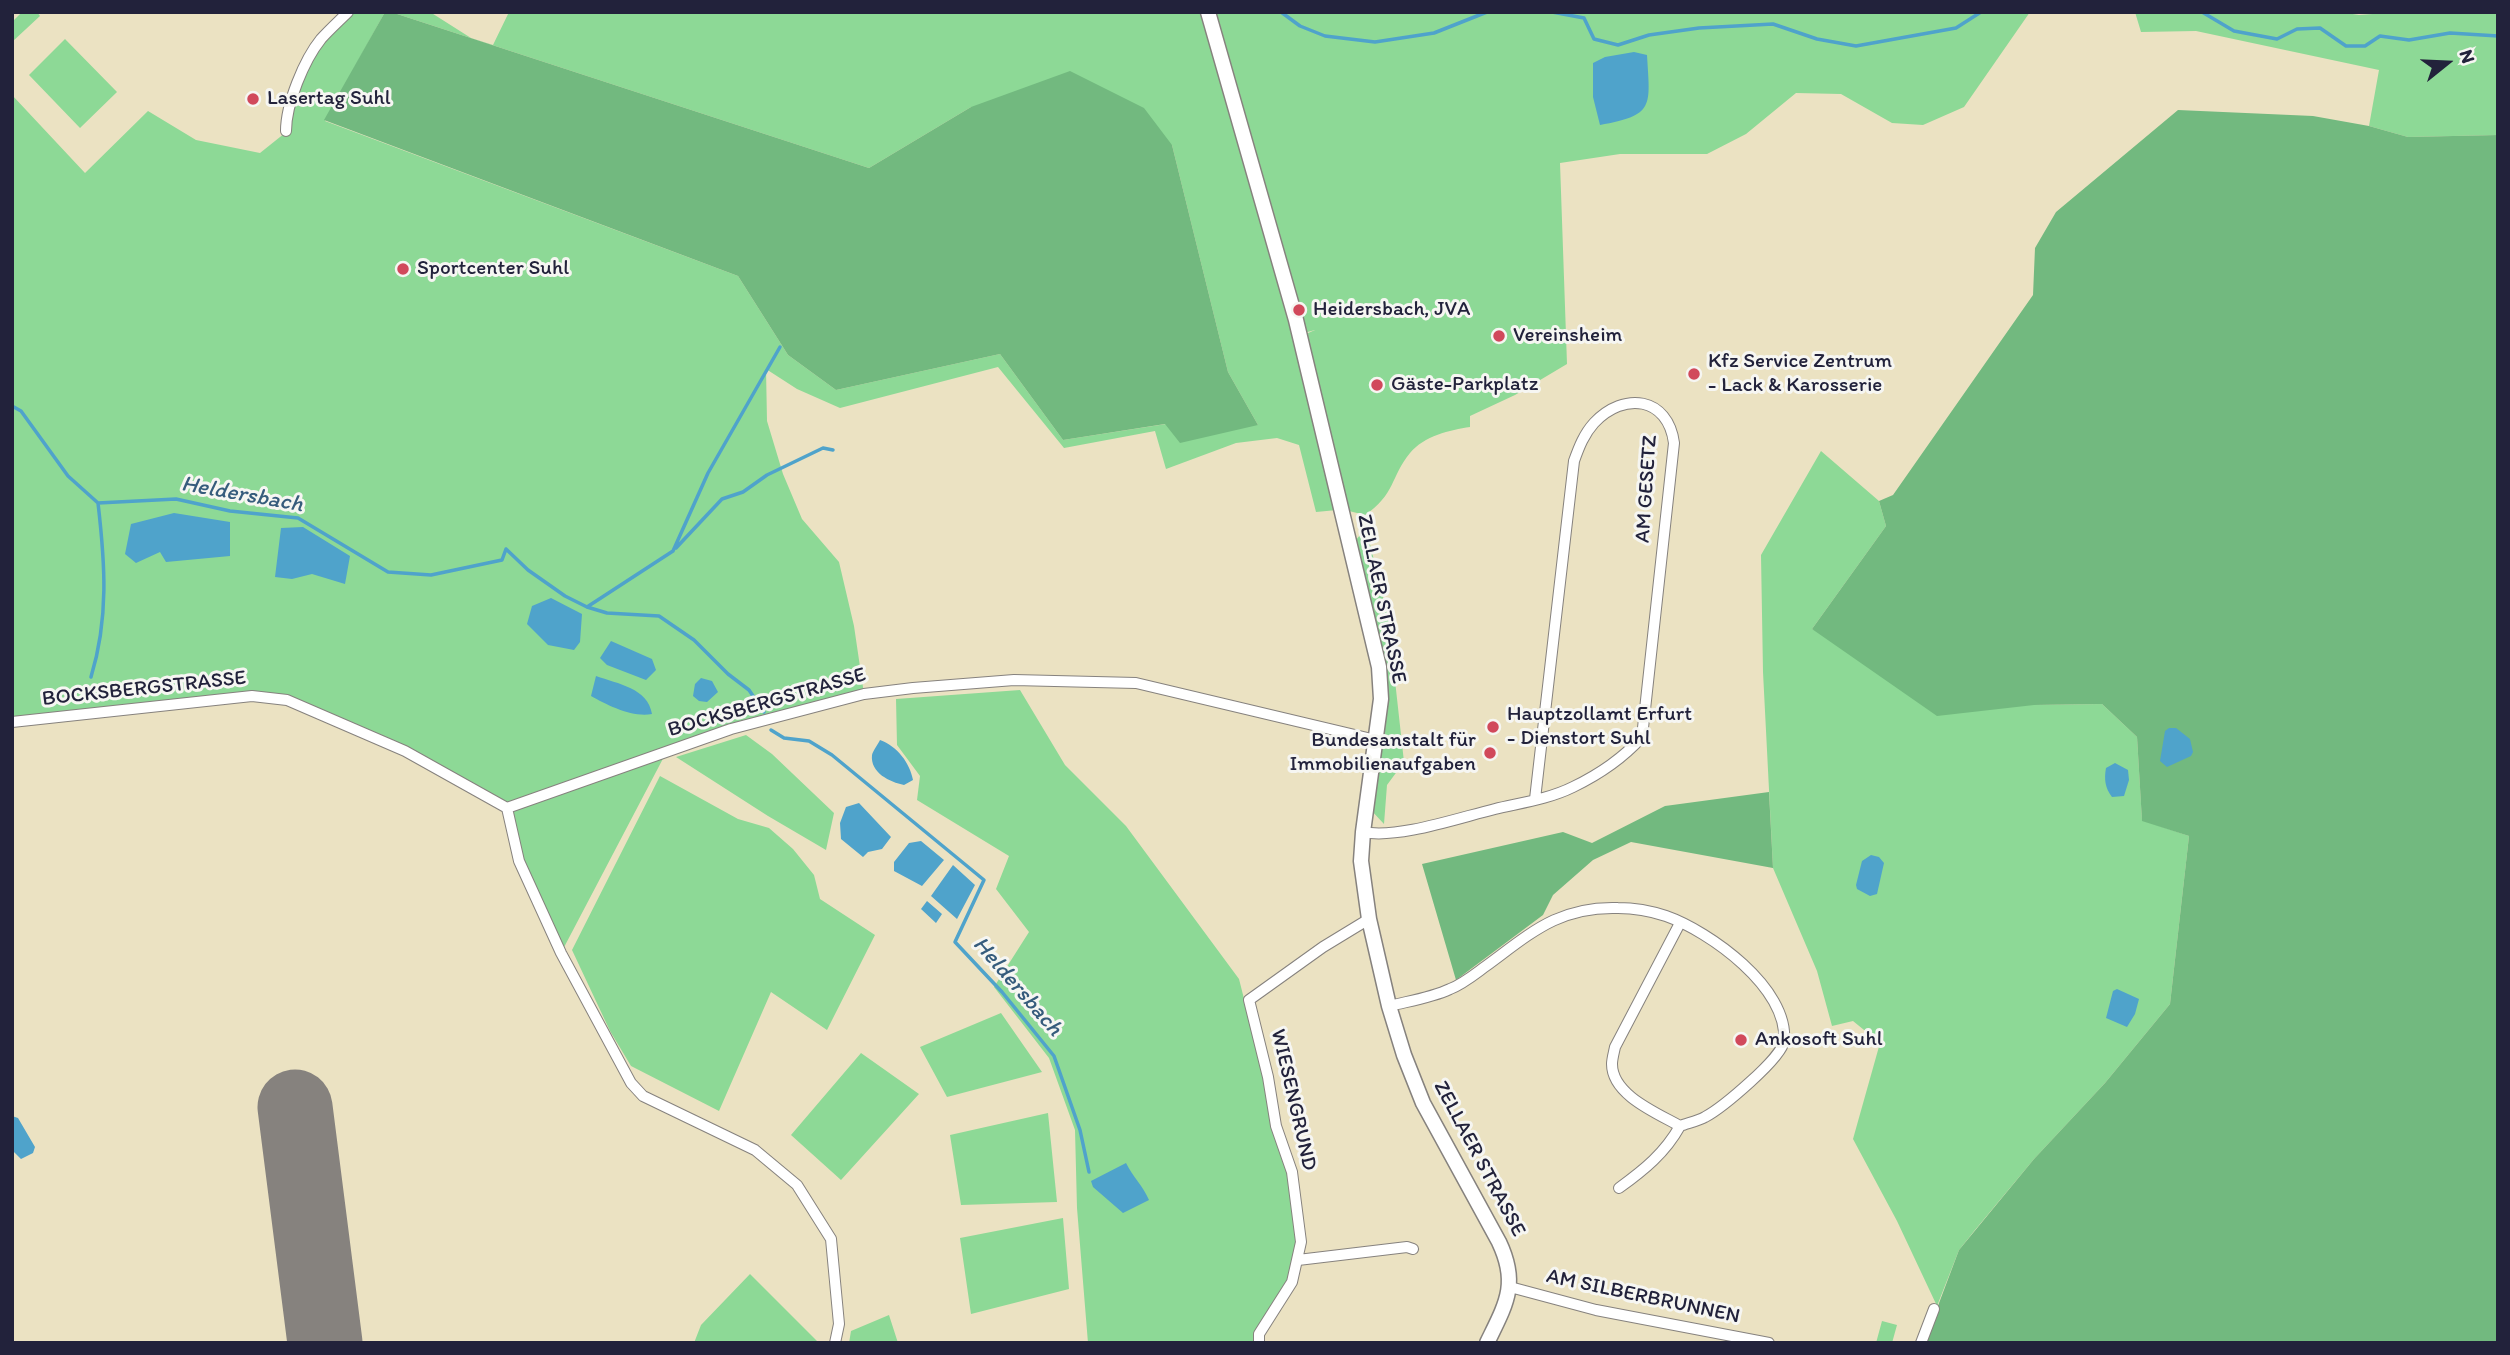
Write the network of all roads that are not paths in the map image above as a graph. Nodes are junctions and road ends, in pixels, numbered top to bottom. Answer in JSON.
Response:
{"nodes":[{"id":1,"x":348,"y":12,"type":"edge"},
{"id":2,"x":1208,"y":12,"type":"edge"},
{"id":3,"x":286,"y":131,"type":"dead end"},
{"id":4,"x":12,"y":722,"type":"edge"},
{"id":5,"x":1376,"y":740,"type":"junction"},
{"id":6,"x":1535,"y":799,"type":"junction"},
{"id":7,"x":508,"y":807,"type":"junction"},
{"id":8,"x":1363,"y":832,"type":"junction"},
{"id":9,"x":1369,"y":919,"type":"junction"},
{"id":10,"x":1680,"y":923,"type":"junction"},
{"id":11,"x":1389,"y":1006,"type":"junction"},
{"id":12,"x":1680,"y":1126,"type":"junction"},
{"id":13,"x":1619,"y":1188,"type":"dead end"},
{"id":14,"x":1413,"y":1249,"type":"dead end"},
{"id":15,"x":1298,"y":1260,"type":"junction"},
{"id":16,"x":1510,"y":1287,"type":"junction"},
{"id":17,"x":1934,"y":1309,"type":"dead end"},
{"id":18,"x":835,"y":1343,"type":"edge"},
{"id":19,"x":1259,"y":1343,"type":"edge"},
{"id":20,"x":1487,"y":1343,"type":"edge"},
{"id":21,"x":1769,"y":1343,"type":"edge"},
{"id":22,"x":1921,"y":1343,"type":"edge"}],
"edges":[{"from":1,"to":3,"type":"street"},
{"from":2,"to":5,"type":"street","name":"ZELLAER STRASSE"},
{"from":4,"to":7,"type":"street","name":"BOCKSBERGSTRASSE"},
{"from":5,"to":7,"type":"street","name":"BOCKSBERGSTRASSE"},
{"from":5,"to":8,"type":"street","name":"ZELLAER STRASSE"},
{"from":6,"to":6,"type":"street","name":"AM GESETZ"},
{"from":6,"to":8,"type":"street","name":"AM GESETZ"},
{"from":7,"to":18,"type":"street"},
{"from":8,"to":9,"type":"street","name":"ZELLAER STRASSE"},
{"from":9,"to":11,"type":"street","name":"ZELLAER STRASSE"},
{"from":9,"to":15,"type":"street","name":"WIESENGRUND"},
{"from":10,"to":11,"type":"street"},
{"from":10,"to":12,"type":"street"},
{"from":10,"to":12,"type":"street"},
{"from":11,"to":16,"type":"street","name":"ZELLAER STRASSE"},
{"from":12,"to":13,"type":"street"},
{"from":14,"to":15,"type":"street"},
{"from":15,"to":19,"type":"street","name":"WIESENGRUND"},
{"from":16,"to":20,"type":"street"},
{"from":16,"to":21,"type":"street","name":"AM SILBERBRUNNEN"},
{"from":17,"to":22,"type":"street"}]}
